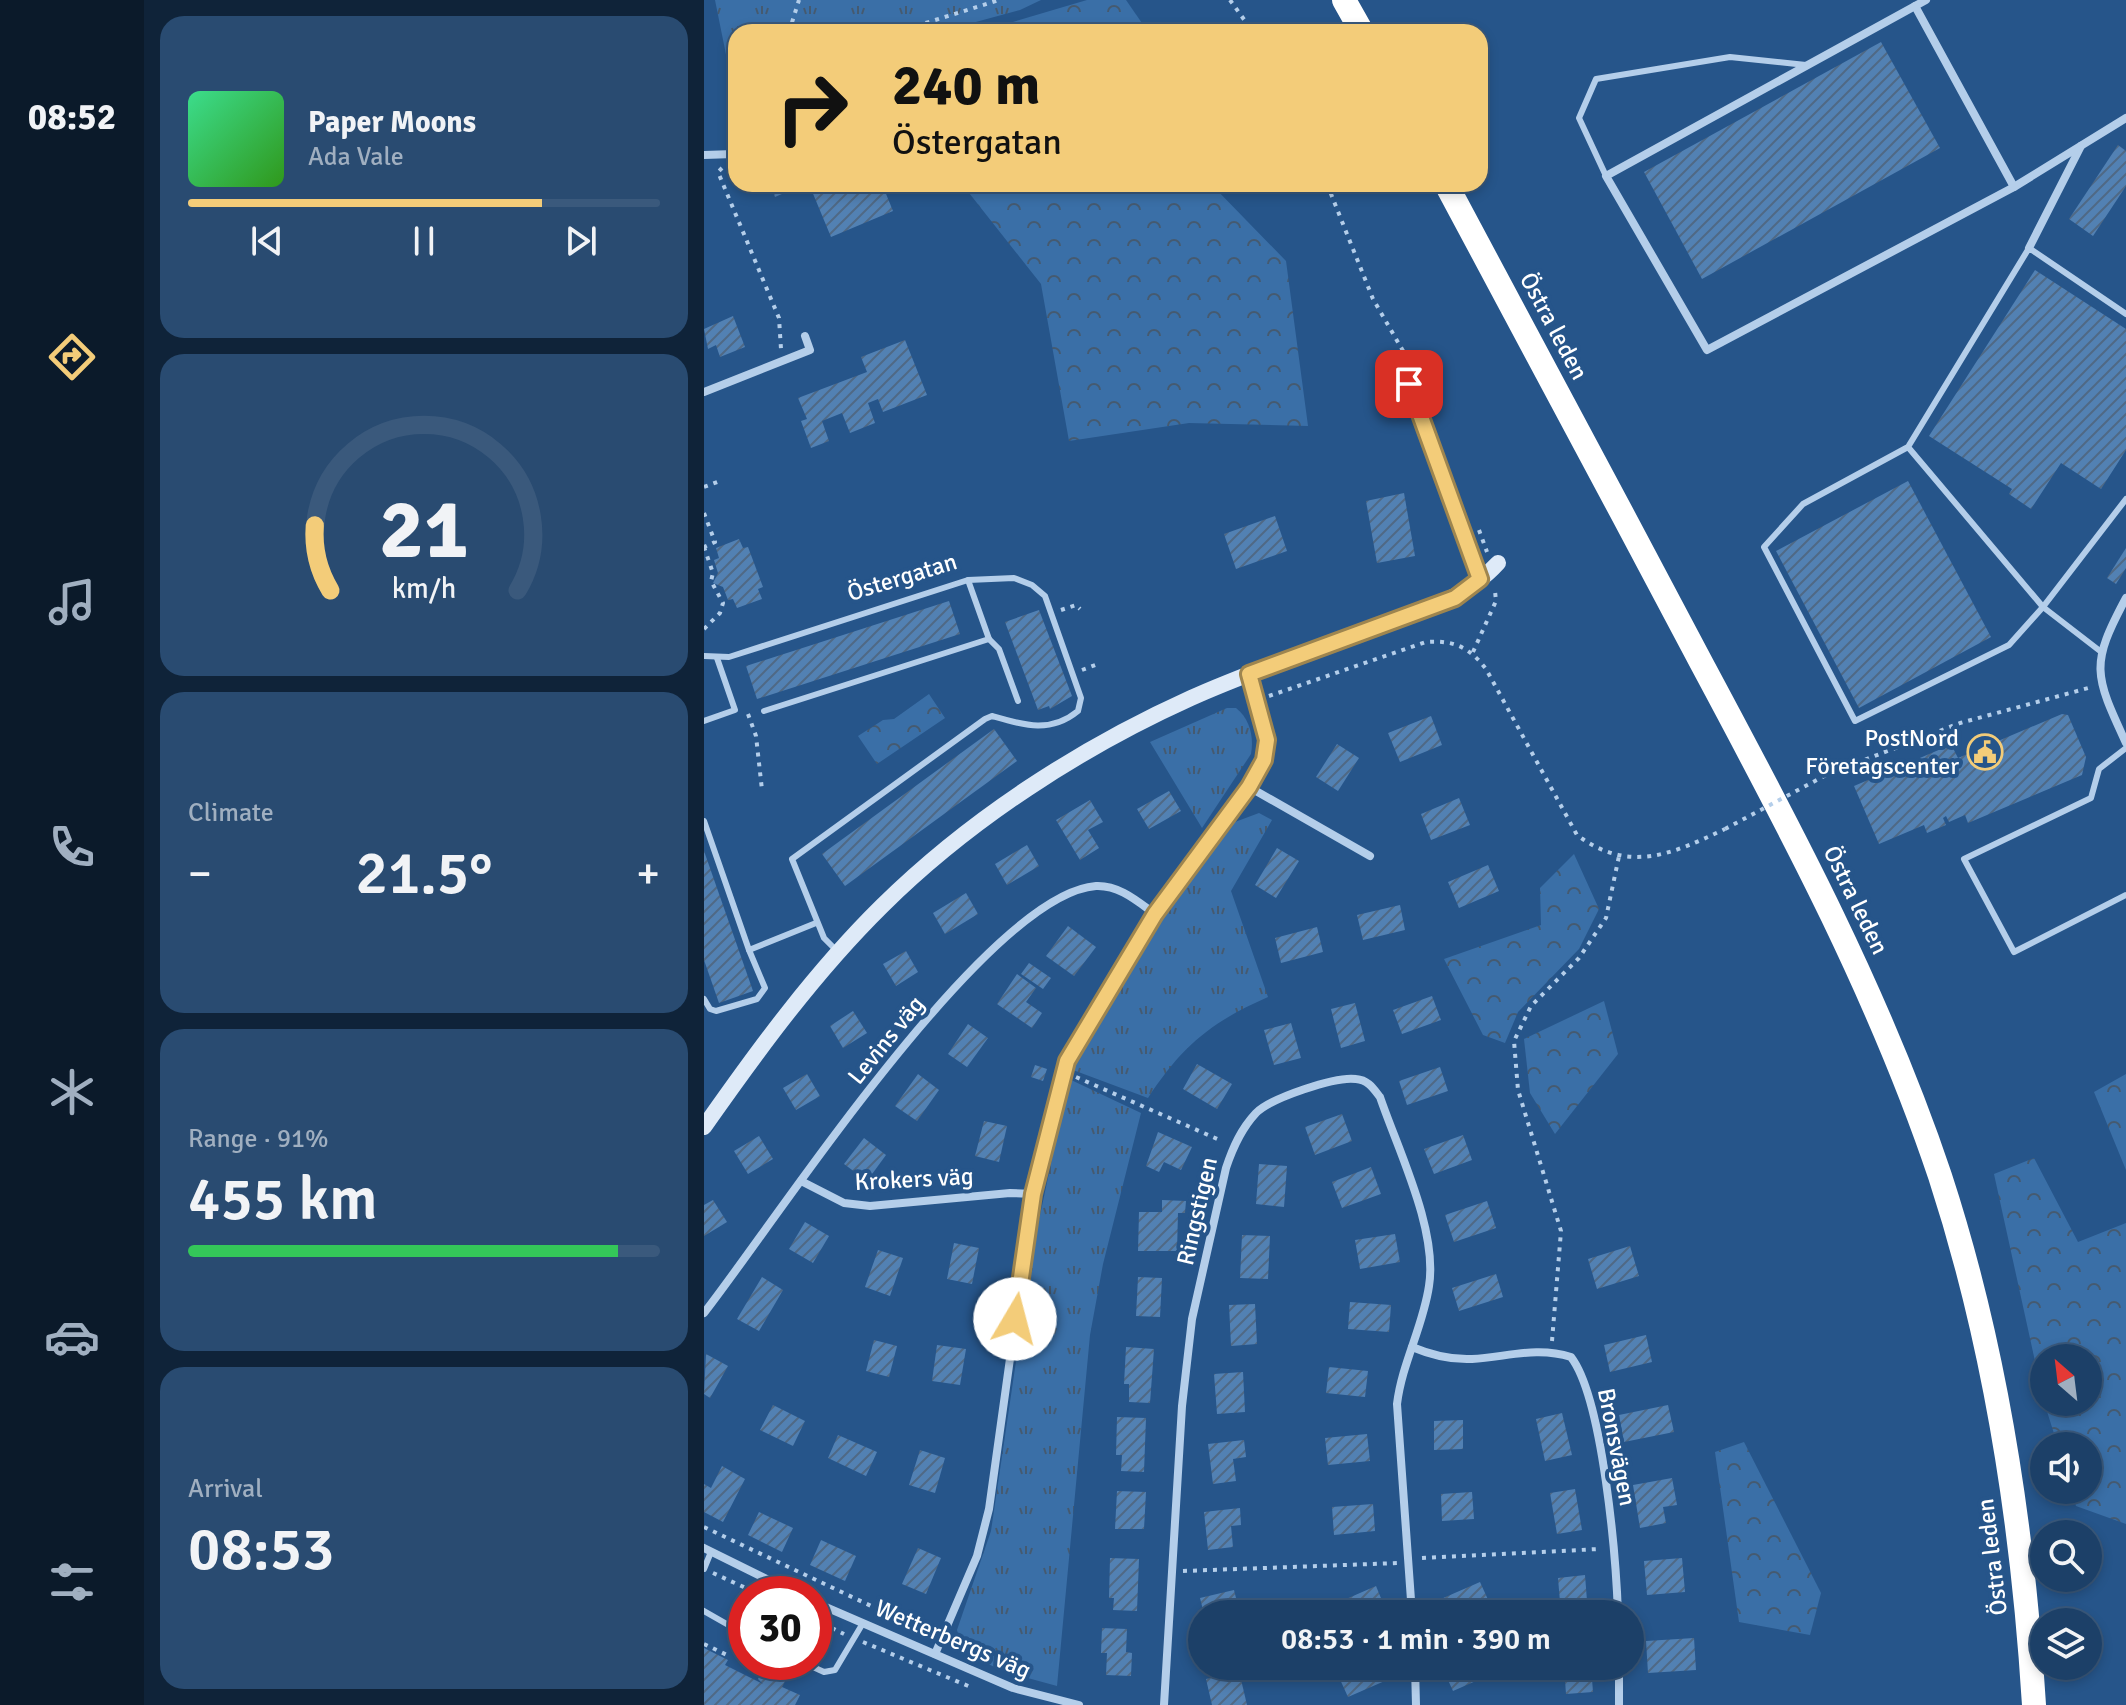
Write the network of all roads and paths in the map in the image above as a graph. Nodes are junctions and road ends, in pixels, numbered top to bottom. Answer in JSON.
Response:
{"nodes":[{"id":1,"x":799,"y":0,"type":"edge"},
{"id":2,"x":999,"y":0,"type":"edge"},
{"id":3,"x":1230,"y":0,"type":"edge"},
{"id":4,"x":1344,"y":0,"type":"edge"},
{"id":5,"x":1926,"y":0,"type":"edge"},
{"id":6,"x":1915,"y":6,"type":"junction"},
{"id":7,"x":792,"y":24,"type":"edge"},
{"id":8,"x":922,"y":24,"type":"edge"},
{"id":9,"x":1247,"y":24,"type":"edge"},
{"id":10,"x":1358,"y":24,"type":"edge"},
{"id":11,"x":1806,"y":65,"type":"junction"},
{"id":12,"x":2126,"y":118,"type":"edge"},
{"id":13,"x":2081,"y":145,"type":"junction"},
{"id":14,"x":728,"y":154,"type":"edge"},
{"id":15,"x":704,"y":155,"type":"edge"},
{"id":16,"x":718,"y":172,"type":"dead end"},
{"id":17,"x":1606,"y":176,"type":"junction"},
{"id":18,"x":2014,"y":187,"type":"junction"},
{"id":19,"x":1450,"y":192,"type":"edge"},
{"id":20,"x":2029,"y":248,"type":"junction"},
{"id":21,"x":2126,"y":314,"type":"edge"},
{"id":22,"x":805,"y":336,"type":"dead end"},
{"id":23,"x":781,"y":350,"type":"dead end"},
{"id":24,"x":1409,"y":384,"type":"dead end"},
{"id":25,"x":704,"y":392,"type":"edge"},
{"id":26,"x":1908,"y":447,"type":"junction"},
{"id":27,"x":720,"y":481,"type":"dead end"},
{"id":28,"x":704,"y":487,"type":"edge"},
{"id":29,"x":2126,"y":499,"type":"edge"},
{"id":30,"x":704,"y":513,"type":"edge"},
{"id":31,"x":704,"y":547,"type":"edge"},
{"id":32,"x":1498,"y":563,"type":"dead end"},
{"id":33,"x":1480,"y":579,"type":"junction"},
{"id":34,"x":968,"y":580,"type":"junction"},
{"id":35,"x":2126,"y":598,"type":"edge"},
{"id":36,"x":2043,"y":607,"type":"junction"},
{"id":37,"x":1080,"y":609,"type":"dead end"},
{"id":38,"x":1051,"y":613,"type":"junction"},
{"id":39,"x":704,"y":629,"type":"edge"},
{"id":40,"x":989,"y":639,"type":"junction"},
{"id":41,"x":2100,"y":651,"type":"junction"},
{"id":42,"x":704,"y":656,"type":"edge"},
{"id":43,"x":717,"y":658,"type":"junction"},
{"id":44,"x":1249,"y":674,"type":"junction"},
{"id":45,"x":2101,"y":684,"type":"junction"},
{"id":46,"x":1256,"y":700,"type":"junction"},
{"id":47,"x":1018,"y":701,"type":"dead end"},
{"id":48,"x":735,"y":710,"type":"junction"},
{"id":49,"x":764,"y":711,"type":"dead end"},
{"id":50,"x":704,"y":721,"type":"edge"},
{"id":51,"x":2126,"y":745,"type":"edge"},
{"id":52,"x":1249,"y":787,"type":"junction"},
{"id":53,"x":762,"y":790,"type":"dead end"},
{"id":54,"x":704,"y":821,"type":"edge"},
{"id":55,"x":1370,"y":856,"type":"dead end"},
{"id":56,"x":1619,"y":856,"type":"junction"},
{"id":57,"x":2126,"y":895,"type":"edge"},
{"id":58,"x":1155,"y":914,"type":"junction"},
{"id":59,"x":816,"y":923,"type":"junction"},
{"id":60,"x":749,"y":950,"type":"junction"},
{"id":61,"x":838,"y":952,"type":"junction"},
{"id":62,"x":704,"y":999,"type":"edge"},
{"id":63,"x":1064,"y":1072,"type":"junction"},
{"id":64,"x":707,"y":1115,"type":"edge"},
{"id":65,"x":1224,"y":1142,"type":"dead end"},
{"id":66,"x":801,"y":1181,"type":"junction"},
{"id":67,"x":1033,"y":1194,"type":"junction"},
{"id":68,"x":704,"y":1313,"type":"edge"},
{"id":69,"x":1552,"y":1339,"type":"dead end"},
{"id":70,"x":1412,"y":1347,"type":"junction"},
{"id":71,"x":704,"y":1527,"type":"edge"},
{"id":72,"x":1599,"y":1549,"type":"dead end"},
{"id":73,"x":708,"y":1550,"type":"edge"},
{"id":74,"x":1419,"y":1558,"type":"dead end"},
{"id":75,"x":1400,"y":1563,"type":"dead end"},
{"id":76,"x":704,"y":1569,"type":"edge"},
{"id":77,"x":1179,"y":1571,"type":"dead end"},
{"id":78,"x":761,"y":1576,"type":"edge"},
{"id":79,"x":728,"y":1580,"type":"edge"},
{"id":80,"x":1411,"y":1600,"type":"edge"},
{"id":81,"x":1617,"y":1600,"type":"edge"},
{"id":82,"x":832,"y":1610,"type":"edge"},
{"id":83,"x":704,"y":1611,"type":"edge"},
{"id":84,"x":863,"y":1623,"type":"junction"},
{"id":85,"x":728,"y":1625,"type":"edge"},
{"id":86,"x":832,"y":1628,"type":"edge"},
{"id":87,"x":924,"y":1631,"type":"dead end"},
{"id":88,"x":855,"y":1639,"type":"junction"},
{"id":89,"x":704,"y":1644,"type":"edge"},
{"id":90,"x":935,"y":1654,"type":"junction"},
{"id":91,"x":727,"y":1655,"type":"dead end"},
{"id":92,"x":832,"y":1671,"type":"edge"},
{"id":93,"x":1415,"y":1680,"type":"edge"},
{"id":94,"x":1619,"y":1680,"type":"edge"},
{"id":95,"x":979,"y":1690,"type":"dead end"},
{"id":96,"x":1079,"y":1705,"type":"edge"},
{"id":97,"x":1164,"y":1705,"type":"edge"},
{"id":98,"x":1416,"y":1705,"type":"edge"},
{"id":99,"x":1619,"y":1705,"type":"edge"},
{"id":100,"x":2034,"y":1705,"type":"edge"}],
"edges":[{"from":1,"to":7,"type":"path"},
{"from":2,"to":8,"type":"path"},
{"from":3,"to":9,"type":"path"},
{"from":4,"to":10,"type":"highway"},
{"from":5,"to":6,"type":"street"},
{"from":6,"to":11,"type":"street"},
{"from":6,"to":18,"type":"street"},
{"from":11,"to":17,"type":"street"},
{"from":11,"to":17,"type":"lane"},
{"from":12,"to":13,"type":"street"},
{"from":13,"to":18,"type":"street"},
{"from":13,"to":20,"type":"street"},
{"from":14,"to":15,"type":"street"},
{"from":16,"to":23,"type":"path"},
{"from":17,"to":18,"type":"street"},
{"from":19,"to":100,"type":"highway","name":"Östra leden"},
{"from":20,"to":21,"type":"lane"},
{"from":20,"to":26,"type":"lane"},
{"from":22,"to":25,"type":"street"},
{"from":24,"to":33,"type":"street"},
{"from":26,"to":36,"type":"lane"},
{"from":26,"to":36,"type":"lane"},
{"from":27,"to":28,"type":"path"},
{"from":29,"to":36,"type":"lane"},
{"from":30,"to":31,"type":"path"},
{"from":31,"to":39,"type":"path"},
{"from":32,"to":33,"type":"street"},
{"from":33,"to":44,"type":"street"},
{"from":34,"to":38,"type":"lane","name":"Östergatan"},
{"from":34,"to":40,"type":"lane"},
{"from":34,"to":43,"type":"lane","name":"Östergatan"},
{"from":35,"to":41,"type":"street"},
{"from":36,"to":41,"type":"lane"},
{"from":37,"to":38,"type":"path"},
{"from":38,"to":59,"type":"lane","name":"Östergatan"},
{"from":40,"to":47,"type":"lane"},
{"from":40,"to":49,"type":"lane"},
{"from":41,"to":45,"type":"street"},
{"from":42,"to":43,"type":"lane"},
{"from":43,"to":48,"type":"lane"},
{"from":44,"to":46,"type":"street"},
{"from":44,"to":61,"type":"street"},
{"from":45,"to":51,"type":"street"},
{"from":45,"to":56,"type":"path","bridge":true},
{"from":46,"to":52,"type":"street"},
{"from":46,"to":56,"type":"path"},
{"from":48,"to":50,"type":"lane"},
{"from":48,"to":53,"type":"path"},
{"from":51,"to":57,"type":"lane"},
{"from":52,"to":55,"type":"street"},
{"from":52,"to":58,"type":"street"},
{"from":54,"to":60,"type":"lane"},
{"from":56,"to":69,"type":"path"},
{"from":58,"to":63,"type":"street"},
{"from":58,"to":66,"type":"street","name":"Levins väg"},
{"from":59,"to":60,"type":"lane"},
{"from":59,"to":61,"type":"lane","name":"Östergatan"},
{"from":60,"to":62,"type":"lane"},
{"from":61,"to":64,"type":"street"},
{"from":63,"to":65,"type":"path"},
{"from":63,"to":67,"type":"street"},
{"from":66,"to":67,"type":"street","name":"Krokers väg"},
{"from":66,"to":68,"type":"street","name":"Levins väg"},
{"from":67,"to":90,"type":"street"},
{"from":70,"to":80,"type":"street","name":"Ringstigen"},
{"from":70,"to":81,"type":"street","name":"Bronsvägen"},
{"from":70,"to":97,"type":"street","name":"Ringstigen"},
{"from":71,"to":87,"type":"path"},
{"from":72,"to":74,"type":"path"},
{"from":73,"to":76,"type":"lane"},
{"from":73,"to":78,"type":"street"},
{"from":75,"to":77,"type":"path"},
{"from":76,"to":79,"type":"path"},
{"from":82,"to":84,"type":"street","name":"Wetterbergs väg"},
{"from":83,"to":85,"type":"lane"},
{"from":84,"to":88,"type":"lane"},
{"from":84,"to":90,"type":"street","name":"Wetterbergs väg"},
{"from":86,"to":88,"type":"path"},
{"from":88,"to":92,"type":"lane"},
{"from":88,"to":95,"type":"path"},
{"from":89,"to":91,"type":"path"},
{"from":90,"to":96,"type":"street","name":"Wetterbergs väg"},
{"from":93,"to":98,"type":"street"},
{"from":94,"to":99,"type":"street"}]}
